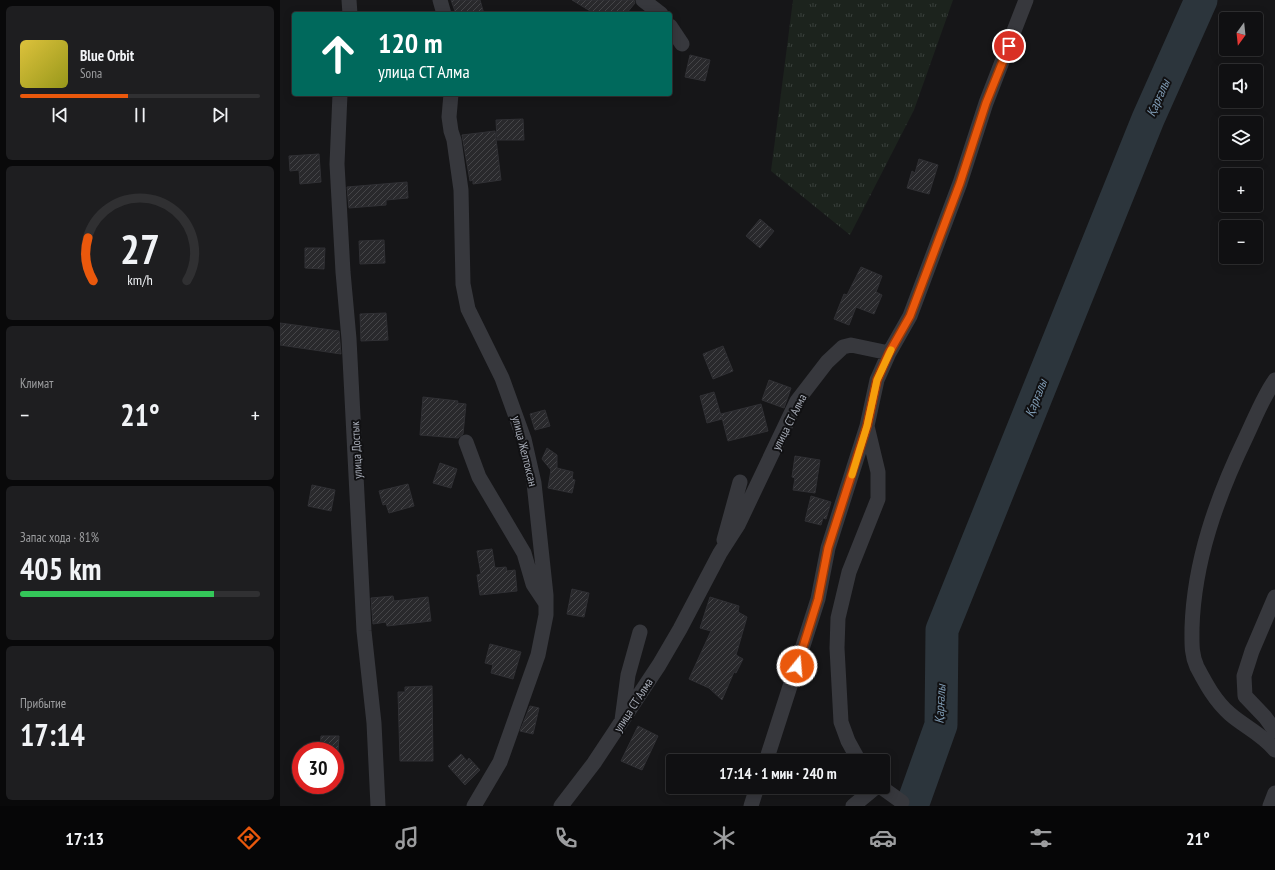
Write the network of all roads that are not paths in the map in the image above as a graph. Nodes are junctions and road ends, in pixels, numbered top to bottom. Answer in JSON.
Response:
{"nodes":[{"id":1,"x":349,"y":0,"type":"edge"},
{"id":2,"x":440,"y":0,"type":"edge"},
{"id":3,"x":643,"y":0,"type":"edge"},
{"id":4,"x":1026,"y":0,"type":"edge"},
{"id":5,"x":350,"y":12,"type":"edge"},
{"id":6,"x":443,"y":12,"type":"edge"},
{"id":7,"x":659,"y":12,"type":"edge"},
{"id":8,"x":672,"y":29,"type":"edge"},
{"id":9,"x":682,"y":44,"type":"dead end"},
{"id":10,"x":340,"y":96,"type":"edge"},
{"id":11,"x":451,"y":96,"type":"edge"},
{"id":12,"x":889,"y":353,"type":"junction"},
{"id":13,"x":1275,"y":380,"type":"edge"},
{"id":14,"x":867,"y":426,"type":"junction"},
{"id":15,"x":466,"y":442,"type":"dead end"},
{"id":16,"x":740,"y":482,"type":"dead end"},
{"id":17,"x":720,"y":553,"type":"junction"},
{"id":18,"x":1275,"y":597,"type":"edge"},
{"id":19,"x":546,"y":604,"type":"junction"},
{"id":20,"x":640,"y":632,"type":"dead end"},
{"id":21,"x":622,"y":720,"type":"junction"},
{"id":22,"x":1275,"y":731,"type":"edge"},
{"id":23,"x":1275,"y":750,"type":"edge"},
{"id":24,"x":768,"y":754,"type":"edge"},
{"id":25,"x":854,"y":754,"type":"edge"},
{"id":26,"x":890,"y":793,"type":"edge"},
{"id":27,"x":1275,"y":793,"type":"edge"},
{"id":28,"x":755,"y":794,"type":"edge"},
{"id":29,"x":868,"y":794,"type":"edge"},
{"id":30,"x":902,"y":802,"type":"dead end"},
{"id":31,"x":378,"y":806,"type":"edge"},
{"id":32,"x":474,"y":806,"type":"edge"},
{"id":33,"x":561,"y":806,"type":"edge"},
{"id":34,"x":751,"y":806,"type":"edge"},
{"id":35,"x":853,"y":806,"type":"edge"},
{"id":36,"x":1270,"y":806,"type":"edge"}],
"edges":[{"from":1,"to":5,"type":"street"},
{"from":2,"to":6,"type":"street"},
{"from":3,"to":7,"type":"street"},
{"from":4,"to":12,"type":"street"},
{"from":8,"to":9,"type":"street"},
{"from":10,"to":31,"type":"street","name":"улица Достык"},
{"from":11,"to":19,"type":"street","name":"улица Желтоксан"},
{"from":12,"to":14,"type":"street"},
{"from":12,"to":17,"type":"street","name":"улица СТ Алма"},
{"from":13,"to":23,"type":"street"},
{"from":14,"to":24,"type":"street"},
{"from":14,"to":25,"type":"street"},
{"from":15,"to":19,"type":"street"},
{"from":16,"to":17,"type":"street"},
{"from":17,"to":21,"type":"street","name":"улица СТ Алма"},
{"from":18,"to":22,"type":"street"},
{"from":19,"to":32,"type":"street","name":"улица Желтоксан"},
{"from":20,"to":21,"type":"street"},
{"from":21,"to":33,"type":"street","name":"улица СТ Алма"},
{"from":26,"to":30,"type":"street"},
{"from":27,"to":36,"type":"street"},
{"from":28,"to":34,"type":"street"},
{"from":29,"to":35,"type":"street"}]}
